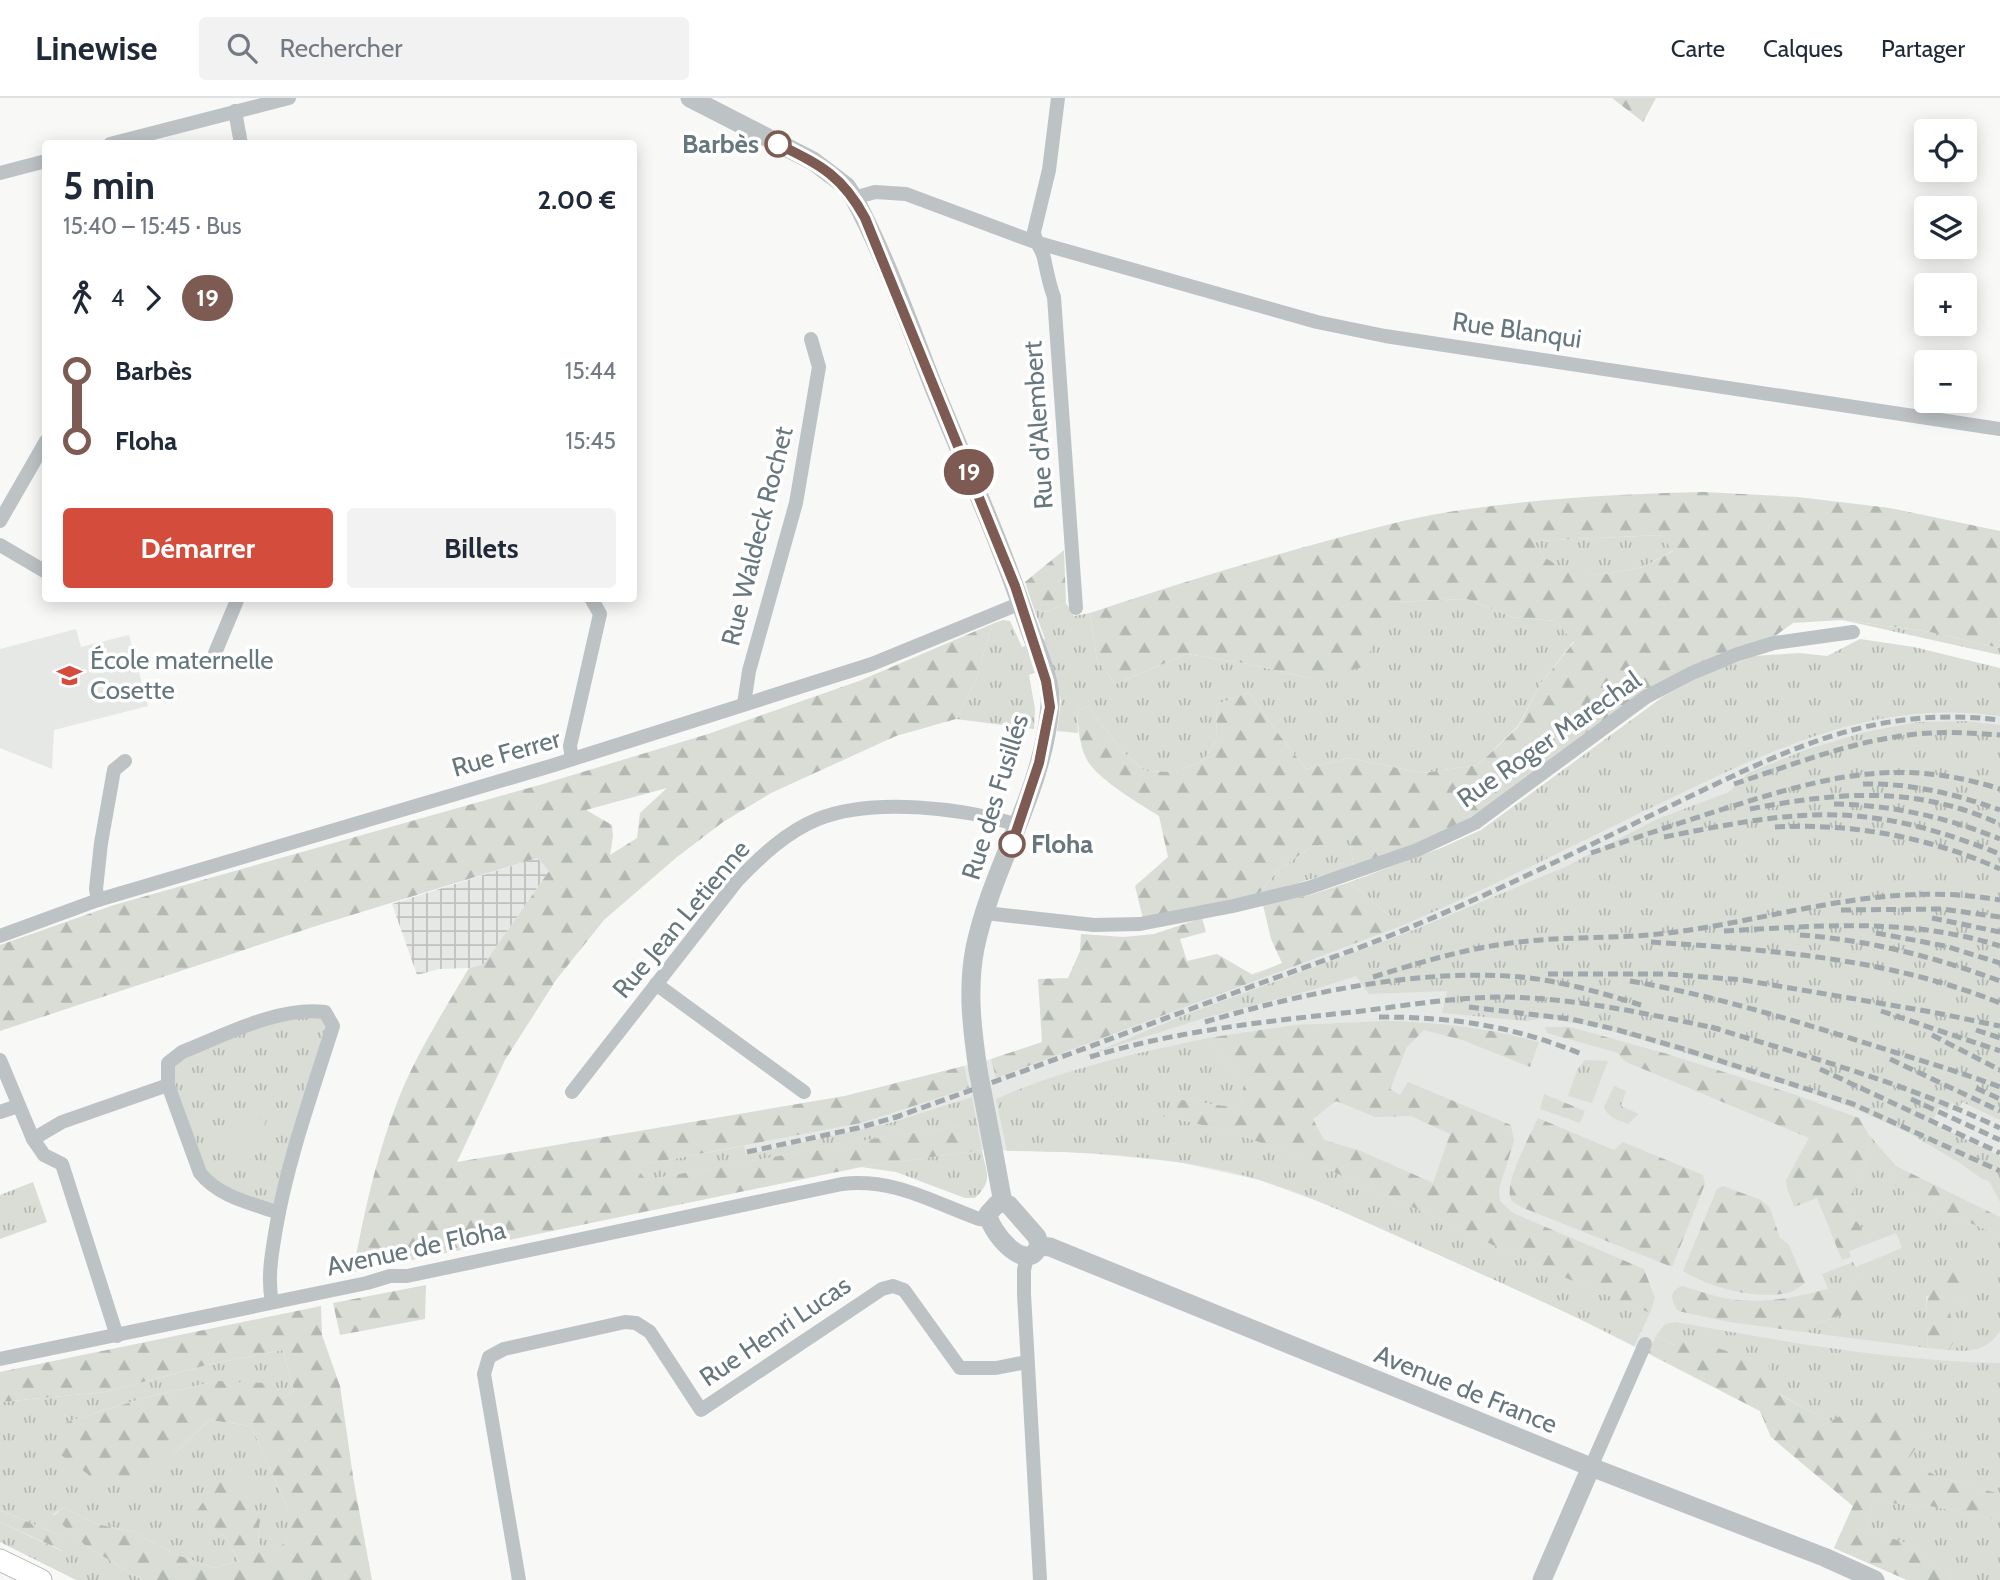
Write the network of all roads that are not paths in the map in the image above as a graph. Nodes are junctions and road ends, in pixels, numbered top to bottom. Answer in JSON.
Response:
{"nodes":[{"id":1,"x":289,"y":98,"type":"edge"},
{"id":2,"x":690,"y":98,"type":"edge"},
{"id":3,"x":1058,"y":98,"type":"edge"},
{"id":4,"x":234,"y":111,"type":"junction"},
{"id":5,"x":125,"y":140,"type":"edge"},
{"id":6,"x":240,"y":140,"type":"edge"},
{"id":7,"x":42,"y":162,"type":"edge"},
{"id":8,"x":0,"y":173,"type":"edge"},
{"id":9,"x":854,"y":198,"type":"junction"},
{"id":10,"x":1035,"y":242,"type":"junction"},
{"id":11,"x":811,"y":339,"type":"dead end"},
{"id":12,"x":2000,"y":429,"type":"edge"},
{"id":13,"x":42,"y":448,"type":"edge"},
{"id":14,"x":0,"y":521,"type":"edge"},
{"id":15,"x":0,"y":545,"type":"edge"},
{"id":16,"x":42,"y":570,"type":"edge"},
{"id":17,"x":236,"y":602,"type":"edge"},
{"id":18,"x":593,"y":602,"type":"edge"},
{"id":19,"x":1021,"y":603,"type":"junction"},
{"id":20,"x":1076,"y":608,"type":"dead end"},
{"id":21,"x":1853,"y":632,"type":"dead end"},
{"id":22,"x":215,"y":653,"type":"dead end"},
{"id":23,"x":744,"y":704,"type":"junction"},
{"id":24,"x":572,"y":759,"type":"junction"},
{"id":25,"x":125,"y":761,"type":"dead end"},
{"id":26,"x":1019,"y":825,"type":"junction"},
{"id":27,"x":98,"y":900,"type":"junction"},
{"id":28,"x":985,"y":914,"type":"junction"},
{"id":29,"x":0,"y":936,"type":"edge"},
{"id":30,"x":656,"y":984,"type":"junction"},
{"id":31,"x":0,"y":1060,"type":"edge"},
{"id":32,"x":168,"y":1085,"type":"junction"},
{"id":33,"x":572,"y":1092,"type":"dead end"},
{"id":34,"x":804,"y":1092,"type":"dead end"},
{"id":35,"x":18,"y":1106,"type":"junction"},
{"id":36,"x":0,"y":1112,"type":"edge"},
{"id":37,"x":33,"y":1139,"type":"junction"},
{"id":38,"x":1003,"y":1203,"type":"junction"},
{"id":39,"x":279,"y":1213,"type":"junction"},
{"id":40,"x":988,"y":1220,"type":"junction"},
{"id":41,"x":1033,"y":1252,"type":"junction"},
{"id":42,"x":272,"y":1303,"type":"junction"},
{"id":43,"x":117,"y":1336,"type":"junction"},
{"id":44,"x":1645,"y":1343,"type":"dead end"},
{"id":45,"x":0,"y":1359,"type":"edge"},
{"id":46,"x":1027,"y":1362,"type":"junction"},
{"id":47,"x":1591,"y":1467,"type":"junction"},
{"id":48,"x":0,"y":1560,"type":"edge"},
{"id":49,"x":41,"y":1580,"type":"edge"},
{"id":50,"x":519,"y":1580,"type":"edge"},
{"id":51,"x":1040,"y":1580,"type":"edge"},
{"id":52,"x":1542,"y":1580,"type":"edge"},
{"id":53,"x":1875,"y":1580,"type":"edge"}],
"edges":[{"from":1,"to":4,"type":"street"},
{"from":2,"to":9,"type":"street"},
{"from":3,"to":10,"type":"street"},
{"from":4,"to":5,"type":"street"},
{"from":4,"to":6,"type":"street"},
{"from":7,"to":8,"type":"street"},
{"from":9,"to":10,"type":"street","name":"Rue Blanqui"},
{"from":9,"to":19,"type":"street","name":"Rue des Fusillés"},
{"from":10,"to":12,"type":"street","name":"Rue Blanqui"},
{"from":10,"to":20,"type":"street","name":"Rue d'Alembert"},
{"from":11,"to":23,"type":"street","name":"Rue Waldeck Rochet"},
{"from":13,"to":14,"type":"street"},
{"from":15,"to":16,"type":"street"},
{"from":17,"to":22,"type":"street"},
{"from":18,"to":24,"type":"street"},
{"from":19,"to":23,"type":"street","name":"Rue Ferrer"},
{"from":19,"to":26,"type":"street","name":"Rue des Fusillés"},
{"from":21,"to":28,"type":"street","name":"Rue Roger Marechal"},
{"from":23,"to":24,"type":"street","name":"Rue Ferrer"},
{"from":24,"to":27,"type":"street","name":"Rue Ferrer"},
{"from":25,"to":27,"type":"street"},
{"from":26,"to":28,"type":"street","name":"Rue des Fusillés"},
{"from":26,"to":30,"type":"street","name":"Rue Jean Letienne"},
{"from":27,"to":29,"type":"street","name":"Rue Ferrer"},
{"from":28,"to":38,"type":"street","name":"Rue des Fusillés","bridge":true},
{"from":30,"to":33,"type":"street","name":"Rue Jean Letienne"},
{"from":30,"to":34,"type":"street"},
{"from":31,"to":35,"type":"street"},
{"from":32,"to":37,"type":"street"},
{"from":32,"to":39,"type":"street"},
{"from":32,"to":39,"type":"street"},
{"from":35,"to":36,"type":"street"},
{"from":35,"to":37,"type":"street"},
{"from":37,"to":43,"type":"street"},
{"from":38,"to":40,"type":"street"},
{"from":38,"to":41,"type":"street"},
{"from":39,"to":42,"type":"street"},
{"from":40,"to":41,"type":"street"},
{"from":40,"to":42,"type":"street","name":"Avenue de Floha"},
{"from":41,"to":46,"type":"street"},
{"from":41,"to":47,"type":"street","name":"Avenue de France"},
{"from":42,"to":43,"type":"street","name":"Avenue de Floha"},
{"from":43,"to":45,"type":"street","name":"Avenue de Floha"},
{"from":44,"to":47,"type":"street"},
{"from":46,"to":50,"type":"street","name":"Rue Henri Lucas"},
{"from":46,"to":51,"type":"street"},
{"from":47,"to":52,"type":"street"},
{"from":47,"to":53,"type":"street","name":"Avenue de France"},
{"from":48,"to":49,"type":"main road"}]}
